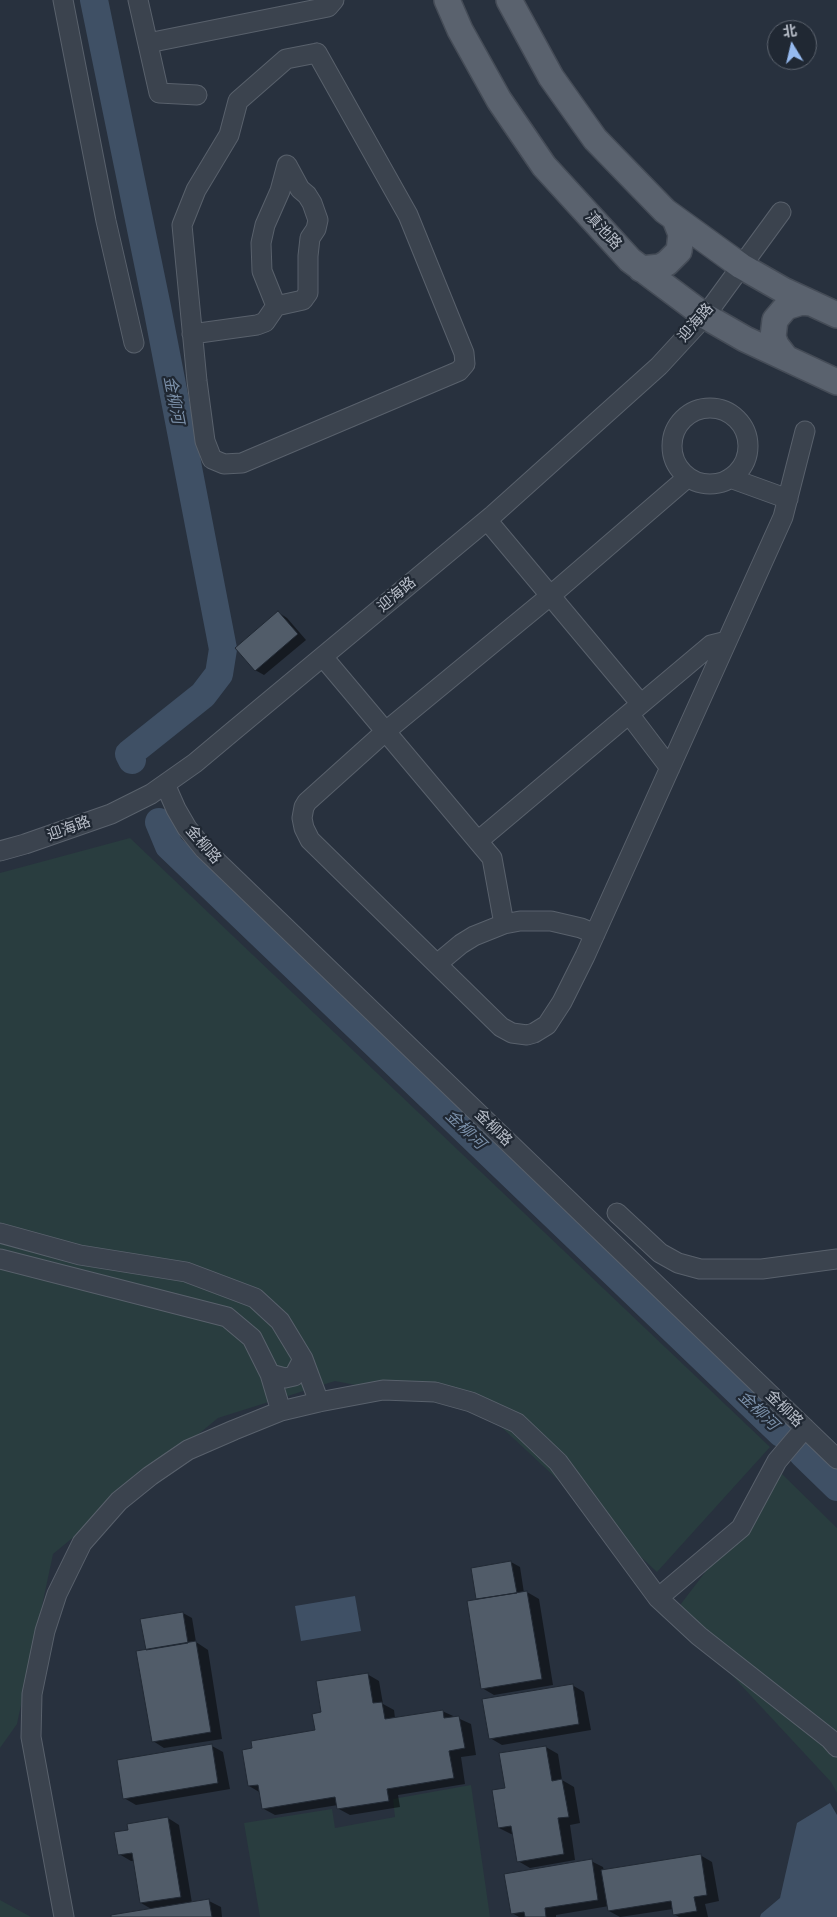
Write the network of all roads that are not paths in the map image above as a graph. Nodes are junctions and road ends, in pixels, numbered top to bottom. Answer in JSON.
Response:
{"nodes":[{"id":1,"x":63,"y":0,"type":"edge"},
{"id":2,"x":138,"y":0,"type":"edge"},
{"id":3,"x":334,"y":0,"type":"edge"},
{"id":4,"x":447,"y":0,"type":"edge"},
{"id":5,"x":509,"y":0,"type":"edge"},
{"id":6,"x":148,"y":44,"type":"junction"},
{"id":7,"x":197,"y":95,"type":"dead end"},
{"id":8,"x":781,"y":212,"type":"dead end"},
{"id":9,"x":675,"y":219,"type":"junction"},
{"id":10,"x":741,"y":266,"type":"junction"},
{"id":11,"x":642,"y":269,"type":"junction"},
{"id":12,"x":811,"y":303,"type":"junction"},
{"id":13,"x":276,"y":306,"type":"junction"},
{"id":14,"x":837,"y":315,"type":"edge"},
{"id":15,"x":705,"y":316,"type":"junction"},
{"id":16,"x":192,"y":334,"type":"junction"},
{"id":17,"x":134,"y":343,"type":"dead end"},
{"id":18,"x":786,"y":358,"type":"junction"},
{"id":19,"x":837,"y":382,"type":"edge"},
{"id":20,"x":806,"y":431,"type":"dead end"},
{"id":21,"x":688,"y":477,"type":"junction"},
{"id":22,"x":730,"y":478,"type":"junction"},
{"id":23,"x":788,"y":498,"type":"junction"},
{"id":24,"x":487,"y":520,"type":"junction"},
{"id":25,"x":550,"y":596,"type":"junction"},
{"id":26,"x":727,"y":641,"type":"junction"},
{"id":27,"x":323,"y":656,"type":"junction"},
{"id":28,"x":635,"y":709,"type":"junction"},
{"id":29,"x":386,"y":731,"type":"junction"},
{"id":30,"x":670,"y":768,"type":"junction"},
{"id":31,"x":165,"y":784,"type":"junction"},
{"id":32,"x":478,"y":842,"type":"junction"},
{"id":33,"x":0,"y":851,"type":"edge"},
{"id":34,"x":504,"y":924,"type":"junction"},
{"id":35,"x":595,"y":934,"type":"junction"},
{"id":36,"x":437,"y":964,"type":"junction"},
{"id":37,"x":617,"y":1213,"type":"dead end"},
{"id":38,"x":0,"y":1233,"type":"edge"},
{"id":39,"x":0,"y":1259,"type":"edge"},
{"id":40,"x":837,"y":1259,"type":"edge"},
{"id":41,"x":303,"y":1359,"type":"junction"},
{"id":42,"x":270,"y":1374,"type":"junction"},
{"id":43,"x":319,"y":1402,"type":"junction"},
{"id":44,"x":280,"y":1411,"type":"junction"},
{"id":45,"x":805,"y":1428,"type":"junction"},
{"id":46,"x":837,"y":1459,"type":"edge"},
{"id":47,"x":658,"y":1598,"type":"junction"},
{"id":48,"x":837,"y":1747,"type":"edge"},
{"id":49,"x":64,"y":1917,"type":"edge"}],
"edges":[{"from":1,"to":17,"type":"street"},
{"from":2,"to":6,"type":"street"},
{"from":3,"to":6,"type":"street"},
{"from":4,"to":11,"type":"main road","name":"滇池路"},
{"from":5,"to":9,"type":"main road"},
{"from":6,"to":7,"type":"street"},
{"from":8,"to":10,"type":"street","name":"迎海路"},
{"from":9,"to":10,"type":"main road"},
{"from":9,"to":11,"type":"main road"},
{"from":10,"to":12,"type":"main road"},
{"from":10,"to":15,"type":"street","name":"迎海路"},
{"from":11,"to":15,"type":"main road","name":"滇池路"},
{"from":12,"to":14,"type":"main road"},
{"from":12,"to":18,"type":"main road"},
{"from":13,"to":13,"type":"street"},
{"from":13,"to":16,"type":"street"},
{"from":15,"to":18,"type":"main road","name":"滇池路"},
{"from":15,"to":24,"type":"street","name":"迎海路"},
{"from":16,"to":16,"type":"street"},
{"from":18,"to":19,"type":"main road","name":"滇池路"},
{"from":20,"to":23,"type":"street"},
{"from":21,"to":22,"type":"street"},
{"from":21,"to":22,"type":"street"},
{"from":21,"to":25,"type":"street"},
{"from":22,"to":23,"type":"street"},
{"from":23,"to":26,"type":"street"},
{"from":24,"to":25,"type":"street"},
{"from":24,"to":27,"type":"street","name":"迎海路"},
{"from":25,"to":28,"type":"street"},
{"from":25,"to":29,"type":"street"},
{"from":26,"to":28,"type":"street"},
{"from":26,"to":30,"type":"street"},
{"from":27,"to":29,"type":"street"},
{"from":27,"to":31,"type":"street","name":"迎海路"},
{"from":28,"to":30,"type":"street"},
{"from":28,"to":32,"type":"street"},
{"from":29,"to":32,"type":"street"},
{"from":29,"to":36,"type":"street"},
{"from":30,"to":35,"type":"street"},
{"from":31,"to":33,"type":"street","name":"迎海路"},
{"from":31,"to":45,"type":"street","name":"金柳路"},
{"from":32,"to":34,"type":"street"},
{"from":34,"to":35,"type":"street"},
{"from":34,"to":36,"type":"street"},
{"from":35,"to":36,"type":"street"},
{"from":37,"to":40,"type":"street"},
{"from":38,"to":41,"type":"street"},
{"from":39,"to":42,"type":"street"},
{"from":41,"to":42,"type":"street"},
{"from":41,"to":43,"type":"street"},
{"from":42,"to":44,"type":"street"},
{"from":43,"to":44,"type":"street"},
{"from":43,"to":47,"type":"street"},
{"from":44,"to":49,"type":"street"},
{"from":45,"to":46,"type":"street","name":"金柳路"},
{"from":45,"to":47,"type":"street"},
{"from":47,"to":48,"type":"street"}]}
